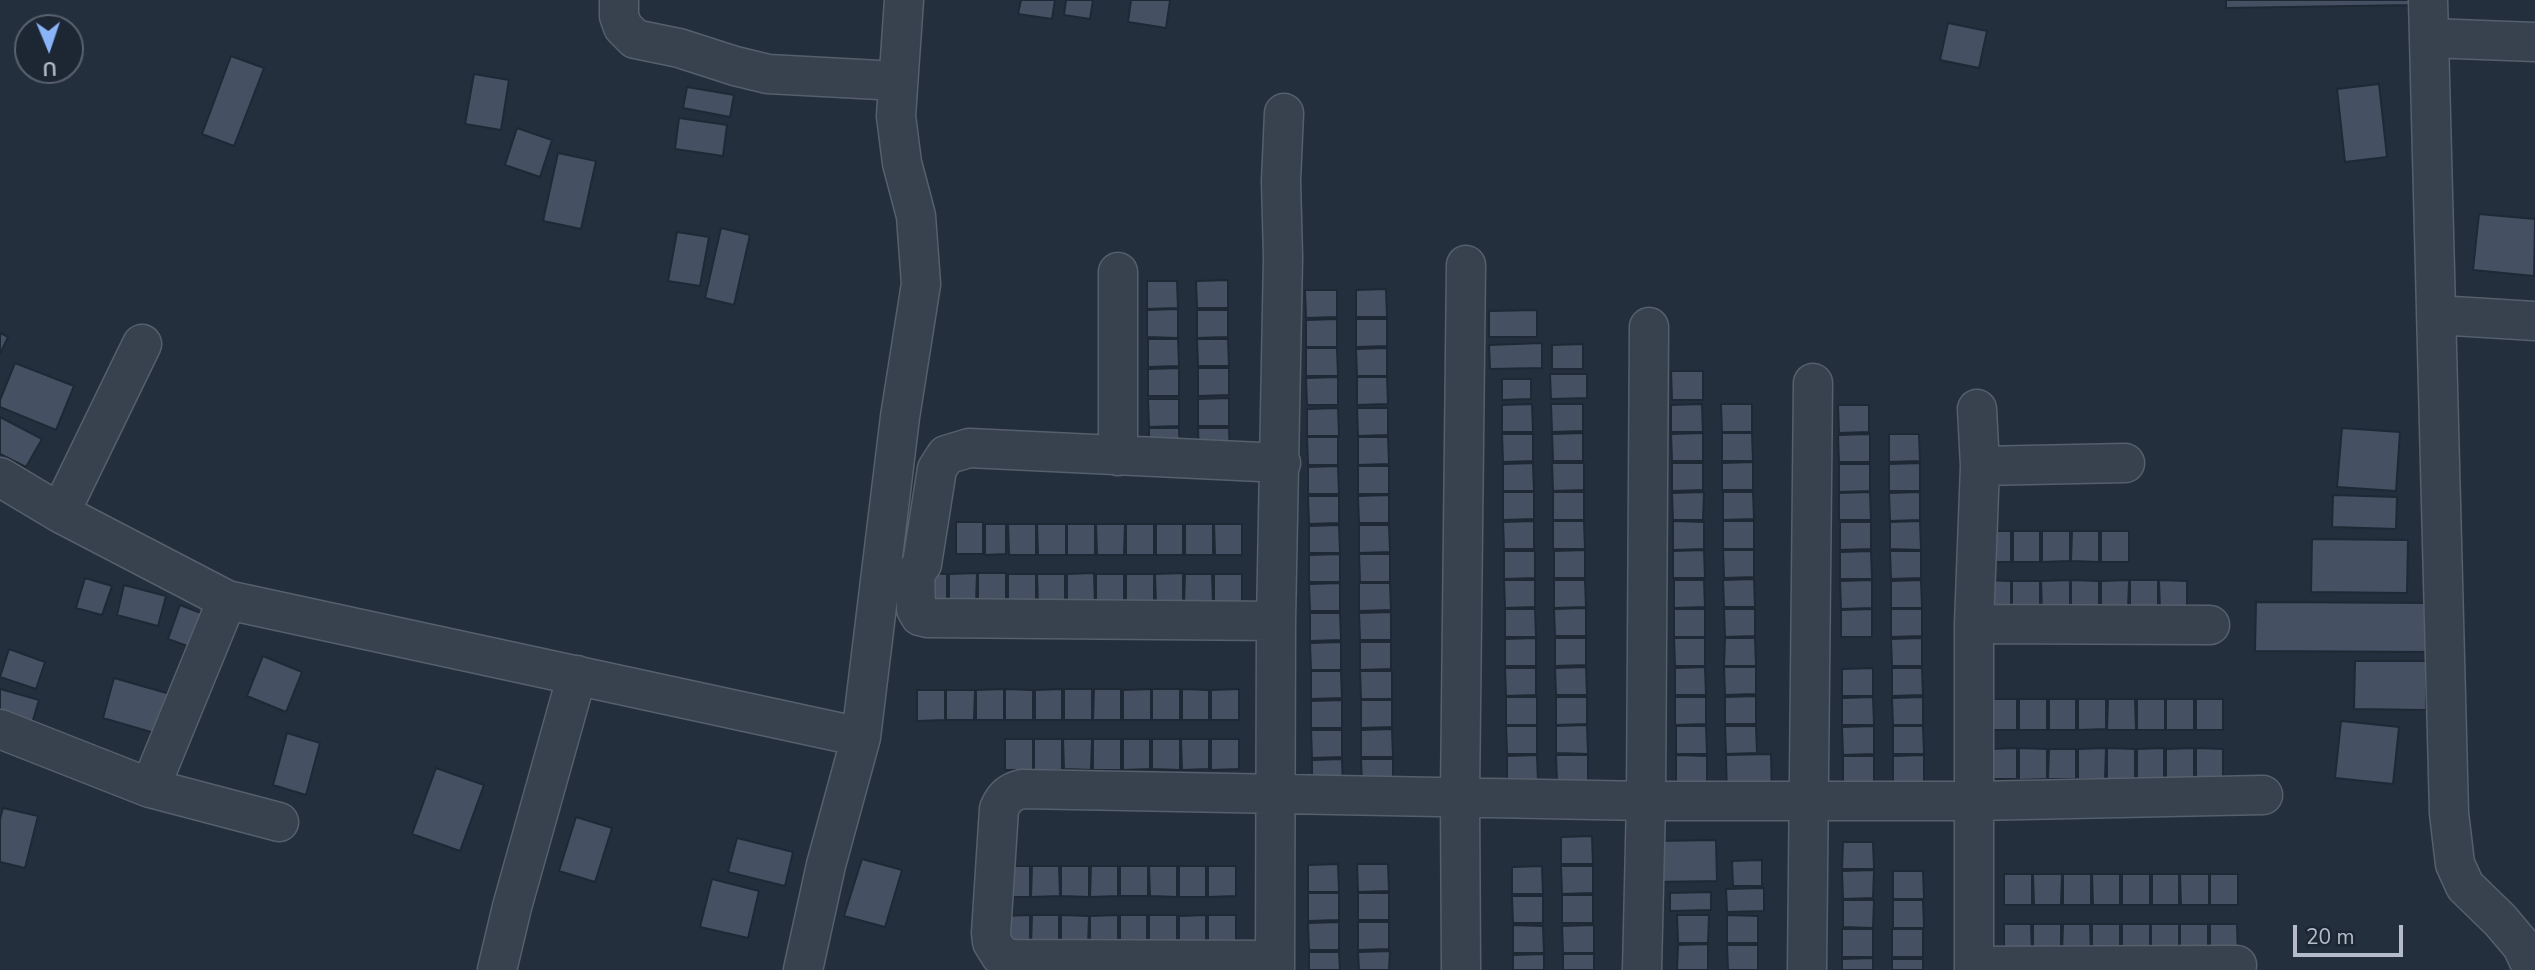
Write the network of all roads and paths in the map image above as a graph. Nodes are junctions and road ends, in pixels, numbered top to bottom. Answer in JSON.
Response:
{"nodes":[{"id":1,"x":619,"y":0,"type":"edge"},
{"id":2,"x":904,"y":0,"type":"edge"},
{"id":3,"x":2428,"y":0,"type":"edge"},
{"id":4,"x":2430,"y":38,"type":"junction"},
{"id":5,"x":2535,"y":42,"type":"edge"},
{"id":6,"x":898,"y":81,"type":"junction"},
{"id":7,"x":1284,"y":113,"type":"dead end"},
{"id":8,"x":1466,"y":265,"type":"dead end"},
{"id":9,"x":1118,"y":272,"type":"dead end"},
{"id":10,"x":2437,"y":315,"type":"junction"},
{"id":11,"x":2535,"y":321,"type":"edge"},
{"id":12,"x":1649,"y":327,"type":"dead end"},
{"id":13,"x":142,"y":344,"type":"dead end"},
{"id":14,"x":1813,"y":383,"type":"dead end"},
{"id":15,"x":1977,"y":409,"type":"dead end"},
{"id":16,"x":1118,"y":456,"type":"junction"},
{"id":17,"x":1281,"y":463,"type":"junction"},
{"id":18,"x":2125,"y":463,"type":"dead end"},
{"id":19,"x":1980,"y":466,"type":"junction"},
{"id":20,"x":0,"y":477,"type":"edge"},
{"id":21,"x":60,"y":513,"type":"junction"},
{"id":22,"x":227,"y":600,"type":"junction"},
{"id":23,"x":1276,"y":621,"type":"junction"},
{"id":24,"x":1974,"y":624,"type":"junction"},
{"id":25,"x":2210,"y":625,"type":"dead end"},
{"id":26,"x":577,"y":675,"type":"junction"},
{"id":27,"x":0,"y":729,"type":"edge"},
{"id":28,"x":861,"y":737,"type":"junction"},
{"id":29,"x":150,"y":788,"type":"junction"},
{"id":30,"x":1276,"y":794,"type":"junction"},
{"id":31,"x":2263,"y":795,"type":"dead end"},
{"id":32,"x":1460,"y":796,"type":"junction"},
{"id":33,"x":1810,"y":800,"type":"junction"},
{"id":34,"x":1646,"y":801,"type":"junction"},
{"id":35,"x":1975,"y":801,"type":"junction"},
{"id":36,"x":279,"y":822,"type":"dead end"},
{"id":37,"x":1111,"y":965,"type":"edge"},
{"id":38,"x":1275,"y":965,"type":"edge"},
{"id":39,"x":2237,"y":965,"type":"dead end"},
{"id":40,"x":1974,"y":968,"type":"edge"},
{"id":41,"x":497,"y":970,"type":"edge"},
{"id":42,"x":803,"y":970,"type":"edge"},
{"id":43,"x":1461,"y":970,"type":"edge"},
{"id":44,"x":1642,"y":970,"type":"edge"},
{"id":45,"x":1807,"y":970,"type":"edge"},
{"id":46,"x":2533,"y":970,"type":"edge"}],
"edges":[{"from":1,"to":6,"type":"street"},
{"from":2,"to":6,"type":"street"},
{"from":3,"to":4,"type":"street"},
{"from":4,"to":5,"type":"street"},
{"from":4,"to":10,"type":"street"},
{"from":6,"to":28,"type":"street"},
{"from":7,"to":17,"type":"street"},
{"from":8,"to":32,"type":"street"},
{"from":9,"to":16,"type":"street"},
{"from":10,"to":11,"type":"street"},
{"from":10,"to":46,"type":"street"},
{"from":12,"to":34,"type":"street"},
{"from":13,"to":21,"type":"street"},
{"from":14,"to":33,"type":"street"},
{"from":15,"to":19,"type":"street"},
{"from":16,"to":17,"type":"street"},
{"from":16,"to":23,"type":"street"},
{"from":17,"to":23,"type":"street"},
{"from":18,"to":19,"type":"street"},
{"from":19,"to":24,"type":"street"},
{"from":20,"to":21,"type":"street"},
{"from":21,"to":22,"type":"street"},
{"from":22,"to":26,"type":"street"},
{"from":22,"to":29,"type":"street"},
{"from":23,"to":30,"type":"street"},
{"from":24,"to":25,"type":"street"},
{"from":24,"to":35,"type":"street"},
{"from":26,"to":28,"type":"street"},
{"from":26,"to":41,"type":"street"},
{"from":27,"to":29,"type":"street"},
{"from":28,"to":42,"type":"street"},
{"from":29,"to":36,"type":"street"},
{"from":30,"to":32,"type":"street"},
{"from":30,"to":37,"type":"street"},
{"from":30,"to":38,"type":"street"},
{"from":31,"to":35,"type":"street"},
{"from":32,"to":34,"type":"street"},
{"from":32,"to":43,"type":"street"},
{"from":33,"to":34,"type":"street"},
{"from":33,"to":35,"type":"street"},
{"from":33,"to":45,"type":"street"},
{"from":34,"to":44,"type":"street"},
{"from":35,"to":40,"type":"street"},
{"from":37,"to":38,"type":"street"},
{"from":39,"to":40,"type":"street"}]}
